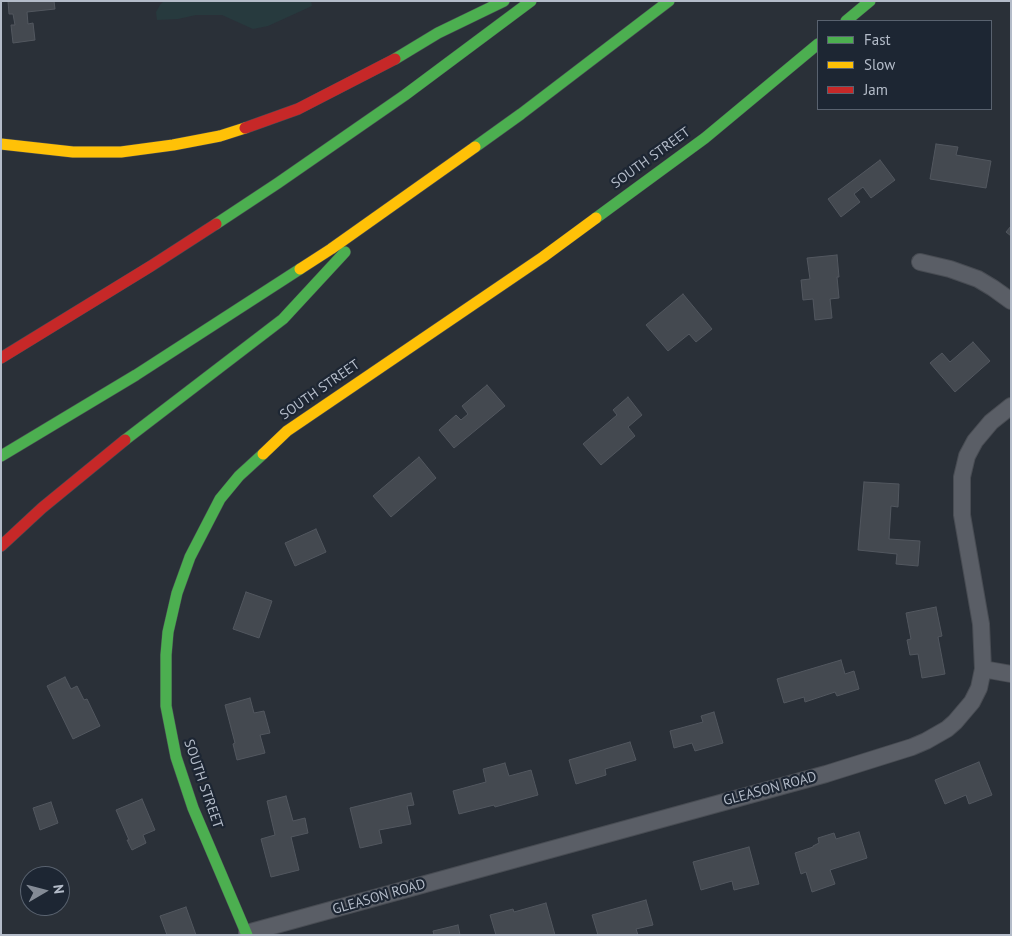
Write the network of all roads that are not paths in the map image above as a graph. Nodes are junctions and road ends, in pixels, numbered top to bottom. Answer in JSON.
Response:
{"nodes":[{"id":1,"x":504,"y":1,"type":"edge"},
{"id":2,"x":531,"y":1,"type":"edge"},
{"id":3,"x":669,"y":1,"type":"edge"},
{"id":4,"x":870,"y":1,"type":"edge"},
{"id":5,"x":847,"y":20,"type":"edge"},
{"id":6,"x":817,"y":45,"type":"edge"},
{"id":7,"x":1,"y":144,"type":"edge"},
{"id":8,"x":378,"y":216,"type":"junction"},
{"id":9,"x":920,"y":262,"type":"dead end"},
{"id":10,"x":1011,"y":301,"type":"edge"},
{"id":11,"x":1,"y":358,"type":"edge"},
{"id":12,"x":1011,"y":406,"type":"edge"},
{"id":13,"x":1,"y":456,"type":"edge"},
{"id":14,"x":1,"y":546,"type":"edge"},
{"id":15,"x":983,"y":669,"type":"junction"},
{"id":16,"x":1011,"y":674,"type":"edge"},
{"id":17,"x":247,"y":934,"type":"edge"}],
"edges":[{"from":1,"to":7,"type":"main road"},
{"from":2,"to":11,"type":"main road"},
{"from":3,"to":8,"type":"main road"},
{"from":4,"to":5,"type":"main road"},
{"from":6,"to":17,"type":"main road","name":"SOUTH STREET"},
{"from":8,"to":13,"type":"main road"},
{"from":8,"to":14,"type":"main road"},
{"from":9,"to":10,"type":"street"},
{"from":12,"to":15,"type":"street","name":"GLEASON ROAD"},
{"from":15,"to":16,"type":"street"},
{"from":15,"to":17,"type":"street","name":"GLEASON ROAD"}]}
